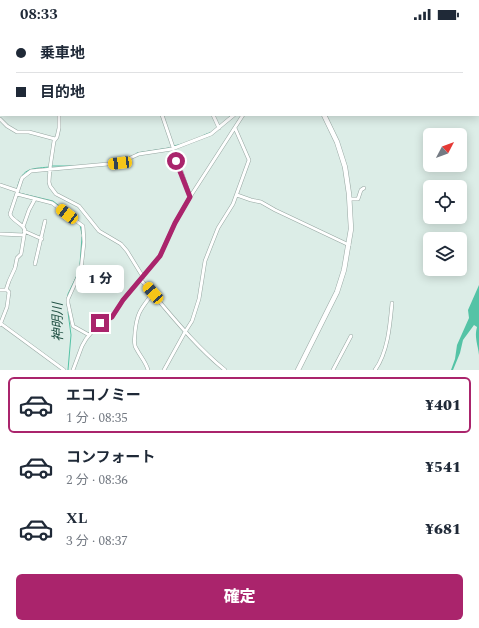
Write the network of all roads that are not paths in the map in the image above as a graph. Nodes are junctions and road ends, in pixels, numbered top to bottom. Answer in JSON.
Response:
{"nodes":[{"id":1,"x":59,"y":116,"type":"edge"},
{"id":2,"x":162,"y":116,"type":"edge"},
{"id":3,"x":213,"y":116,"type":"edge"},
{"id":4,"x":233,"y":116,"type":"edge"},
{"id":5,"x":242,"y":116,"type":"edge"},
{"id":6,"x":324,"y":116,"type":"edge"},
{"id":7,"x":0,"y":119,"type":"edge"},
{"id":8,"x":219,"y":128,"type":"junction"},
{"id":9,"x":235,"y":128,"type":"junction"},
{"id":10,"x":55,"y":139,"type":"junction"},
{"id":11,"x":172,"y":148,"type":"junction"},
{"id":12,"x":50,"y":168,"type":"junction"},
{"id":13,"x":0,"y":184,"type":"edge"},
{"id":14,"x":364,"y":188,"type":"dead end"},
{"id":15,"x":17,"y":192,"type":"junction"},
{"id":16,"x":237,"y":195,"type":"junction"},
{"id":17,"x":190,"y":197,"type":"junction"},
{"id":18,"x":35,"y":199,"type":"junction"},
{"id":19,"x":350,"y":199,"type":"junction"},
{"id":20,"x":88,"y":217,"type":"junction"},
{"id":21,"x":45,"y":221,"type":"dead end"},
{"id":22,"x":23,"y":226,"type":"junction"},
{"id":23,"x":83,"y":226,"type":"junction"},
{"id":24,"x":24,"y":233,"type":"junction"},
{"id":25,"x":0,"y":234,"type":"edge"},
{"id":26,"x":42,"y":239,"type":"junction"},
{"id":27,"x":349,"y":245,"type":"junction"},
{"id":28,"x":35,"y":264,"type":"dead end"},
{"id":29,"x":142,"y":278,"type":"junction"},
{"id":30,"x":0,"y":290,"type":"edge"},
{"id":31,"x":6,"y":290,"type":"junction"},
{"id":32,"x":153,"y":293,"type":"junction"},
{"id":33,"x":392,"y":303,"type":"dead end"},
{"id":34,"x":0,"y":324,"type":"edge"},
{"id":35,"x":185,"y":332,"type":"junction"},
{"id":36,"x":89,"y":335,"type":"junction"},
{"id":37,"x":351,"y":336,"type":"dead end"},
{"id":38,"x":63,"y":370,"type":"edge"},
{"id":39,"x":73,"y":370,"type":"edge"},
{"id":40,"x":148,"y":370,"type":"edge"},
{"id":41,"x":164,"y":370,"type":"edge"},
{"id":42,"x":225,"y":370,"type":"edge"},
{"id":43,"x":298,"y":370,"type":"edge"},
{"id":44,"x":333,"y":370,"type":"edge"},
{"id":45,"x":375,"y":370,"type":"edge"}],
"edges":[{"from":1,"to":10,"type":"street"},
{"from":2,"to":11,"type":"street"},
{"from":3,"to":8,"type":"street"},
{"from":4,"to":8,"type":"street"},
{"from":5,"to":9,"type":"street"},
{"from":6,"to":19,"type":"main road"},
{"from":7,"to":10,"type":"street"},
{"from":8,"to":11,"type":"street"},
{"from":9,"to":16,"type":"street"},
{"from":9,"to":17,"type":"street"},
{"from":10,"to":12,"type":"street"},
{"from":11,"to":12,"type":"street"},
{"from":11,"to":17,"type":"street"},
{"from":12,"to":15,"type":"street"},
{"from":12,"to":20,"type":"street"},
{"from":13,"to":15,"type":"street"},
{"from":14,"to":19,"type":"street"},
{"from":15,"to":18,"type":"street"},
{"from":15,"to":22,"type":"street"},
{"from":16,"to":27,"type":"street"},
{"from":16,"to":35,"type":"street"},
{"from":17,"to":29,"type":"street"},
{"from":18,"to":22,"type":"street"},
{"from":18,"to":23,"type":"street"},
{"from":19,"to":27,"type":"main road"},
{"from":20,"to":23,"type":"street"},
{"from":20,"to":29,"type":"street"},
{"from":21,"to":26,"type":"street"},
{"from":22,"to":24,"type":"street"},
{"from":23,"to":36,"type":"street"},
{"from":24,"to":25,"type":"street"},
{"from":24,"to":26,"type":"street"},
{"from":24,"to":31,"type":"street"},
{"from":26,"to":28,"type":"street"},
{"from":27,"to":43,"type":"main road"},
{"from":29,"to":32,"type":"street"},
{"from":29,"to":36,"type":"street"},
{"from":30,"to":31,"type":"street"},
{"from":31,"to":34,"type":"street"},
{"from":32,"to":35,"type":"street"},
{"from":32,"to":40,"type":"street"},
{"from":33,"to":45,"type":"street"},
{"from":34,"to":38,"type":"street"},
{"from":35,"to":41,"type":"street"},
{"from":35,"to":42,"type":"street"},
{"from":36,"to":39,"type":"street"},
{"from":37,"to":44,"type":"street"}]}
